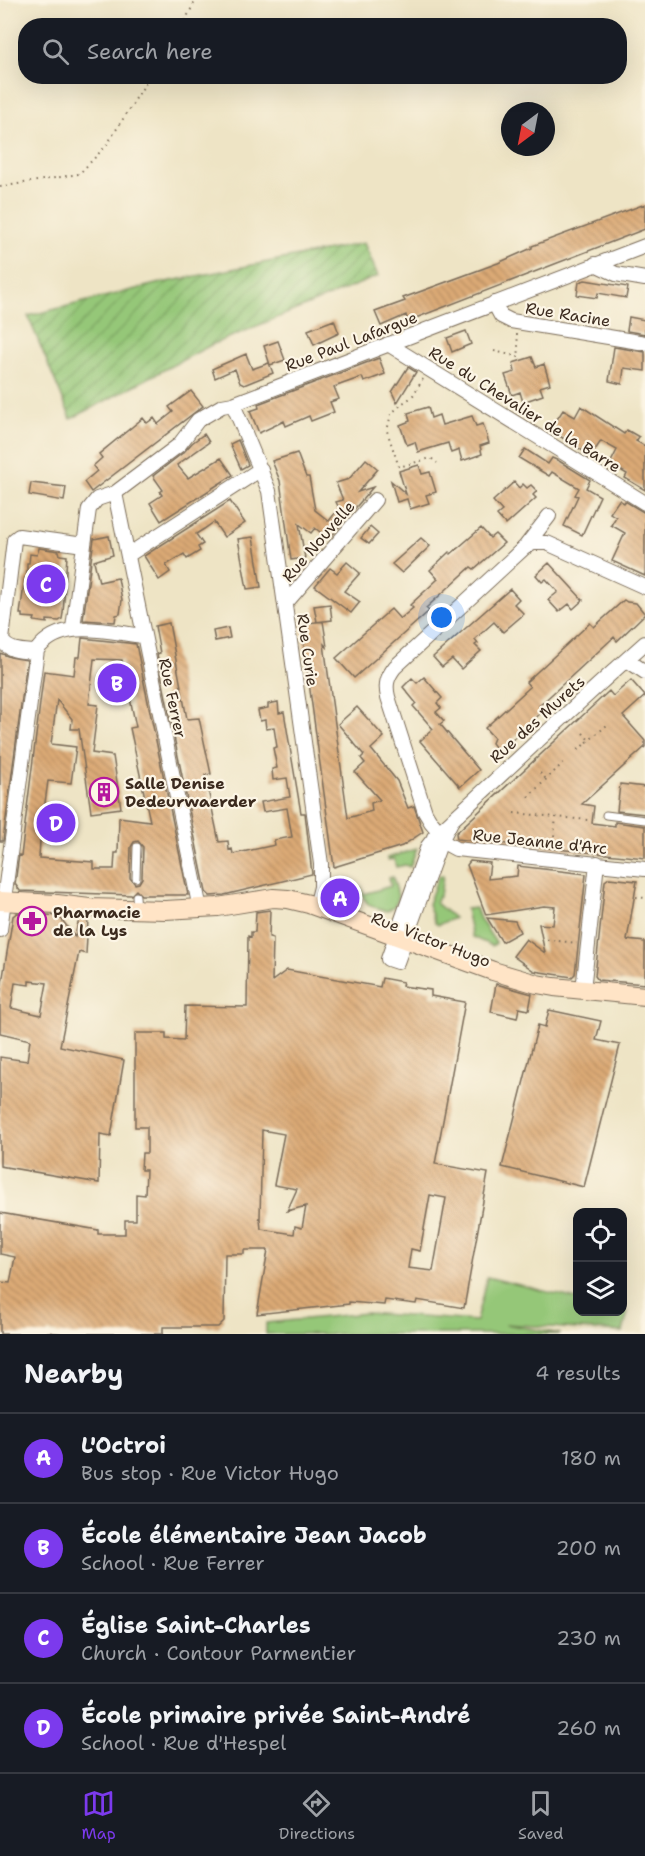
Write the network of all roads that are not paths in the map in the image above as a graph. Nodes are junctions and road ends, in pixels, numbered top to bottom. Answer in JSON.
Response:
{"nodes":[{"id":1,"x":645,"y":246,"type":"edge"},
{"id":2,"x":595,"y":264,"type":"junction"},
{"id":3,"x":645,"y":279,"type":"edge"},
{"id":4,"x":494,"y":303,"type":"junction"},
{"id":5,"x":645,"y":343,"type":"edge"},
{"id":6,"x":388,"y":344,"type":"junction"},
{"id":7,"x":233,"y":404,"type":"junction"},
{"id":8,"x":261,"y":469,"type":"junction"},
{"id":9,"x":115,"y":493,"type":"junction"},
{"id":10,"x":375,"y":500,"type":"dead end"},
{"id":11,"x":645,"y":503,"type":"edge"},
{"id":12,"x":549,"y":516,"type":"dead end"},
{"id":13,"x":6,"y":544,"type":"edge"},
{"id":14,"x":84,"y":544,"type":"junction"},
{"id":15,"x":525,"y":548,"type":"junction"},
{"id":16,"x":128,"y":555,"type":"junction"},
{"id":17,"x":645,"y":587,"type":"edge"},
{"id":18,"x":285,"y":604,"type":"junction"},
{"id":19,"x":74,"y":628,"type":"junction"},
{"id":20,"x":143,"y":636,"type":"junction"},
{"id":21,"x":645,"y":644,"type":"edge"},
{"id":22,"x":3,"y":648,"type":"edge"},
{"id":23,"x":36,"y":652,"type":"junction"},
{"id":24,"x":627,"y":660,"type":"junction"},
{"id":25,"x":645,"y":672,"type":"edge"},
{"id":26,"x":606,"y":815,"type":"dead end"},
{"id":27,"x":645,"y":820,"type":"edge"},
{"id":28,"x":439,"y":836,"type":"junction"},
{"id":29,"x":137,"y":847,"type":"dead end"},
{"id":30,"x":597,"y":863,"type":"junction"},
{"id":31,"x":645,"y":869,"type":"edge"},
{"id":32,"x":136,"y":878,"type":"dead end"},
{"id":33,"x":3,"y":901,"type":"edge"},
{"id":34,"x":317,"y":902,"type":"junction"},
{"id":35,"x":200,"y":909,"type":"junction"},
{"id":36,"x":0,"y":930,"type":"edge"},
{"id":37,"x":403,"y":933,"type":"junction"},
{"id":38,"x":583,"y":990,"type":"junction"},
{"id":39,"x":645,"y":996,"type":"edge"}],
"edges":[{"from":1,"to":2,"type":"street","name":"Rue Paul Lafargue"},
{"from":2,"to":3,"type":"street"},
{"from":2,"to":4,"type":"street","name":"Rue Paul Lafargue"},
{"from":4,"to":5,"type":"street","name":"Rue Racine"},
{"from":4,"to":6,"type":"street","name":"Rue Paul Lafargue"},
{"from":6,"to":7,"type":"street","name":"Rue Paul Lafargue"},
{"from":6,"to":11,"type":"street","name":"Rue du Chevalier de la Barre"},
{"from":7,"to":8,"type":"street","name":"Rue Curie"},
{"from":7,"to":9,"type":"street","name":"Rue Paul Lafargue"},
{"from":8,"to":16,"type":"street"},
{"from":8,"to":18,"type":"street","name":"Rue Curie"},
{"from":9,"to":14,"type":"street","name":"Rue Paul Lafargue"},
{"from":9,"to":16,"type":"street","name":"Rue Ferrer"},
{"from":10,"to":18,"type":"street","name":"Rue Nouvelle"},
{"from":12,"to":15,"type":"street"},
{"from":13,"to":14,"type":"street"},
{"from":13,"to":22,"type":"street"},
{"from":14,"to":19,"type":"street"},
{"from":15,"to":17,"type":"street"},
{"from":15,"to":28,"type":"street"},
{"from":16,"to":20,"type":"street","name":"Rue Ferrer"},
{"from":18,"to":34,"type":"street","name":"Rue Curie"},
{"from":19,"to":20,"type":"street"},
{"from":19,"to":23,"type":"street"},
{"from":20,"to":35,"type":"street","name":"Rue Ferrer"},
{"from":21,"to":24,"type":"street","name":"Rue des Murets"},
{"from":22,"to":23,"type":"street"},
{"from":23,"to":33,"type":"street"},
{"from":24,"to":25,"type":"street"},
{"from":24,"to":28,"type":"street","name":"Rue des Murets"},
{"from":26,"to":27,"type":"lane"},
{"from":28,"to":30,"type":"street","name":"Rue Jeanne d'Arc"},
{"from":28,"to":37,"type":"street","name":"Rue des Murets"},
{"from":29,"to":32,"type":"lane"},
{"from":30,"to":31,"type":"street","name":"Rue Jeanne d'Arc"},
{"from":30,"to":38,"type":"street"},
{"from":33,"to":35,"type":"main road","name":"Rue Victor Hugo"},
{"from":33,"to":36,"type":"street"},
{"from":34,"to":35,"type":"main road","name":"Rue Victor Hugo"},
{"from":34,"to":37,"type":"main road","name":"Rue Victor Hugo"},
{"from":37,"to":38,"type":"main road","name":"Rue Victor Hugo"},
{"from":38,"to":39,"type":"main road","name":"Rue Victor Hugo"}]}
